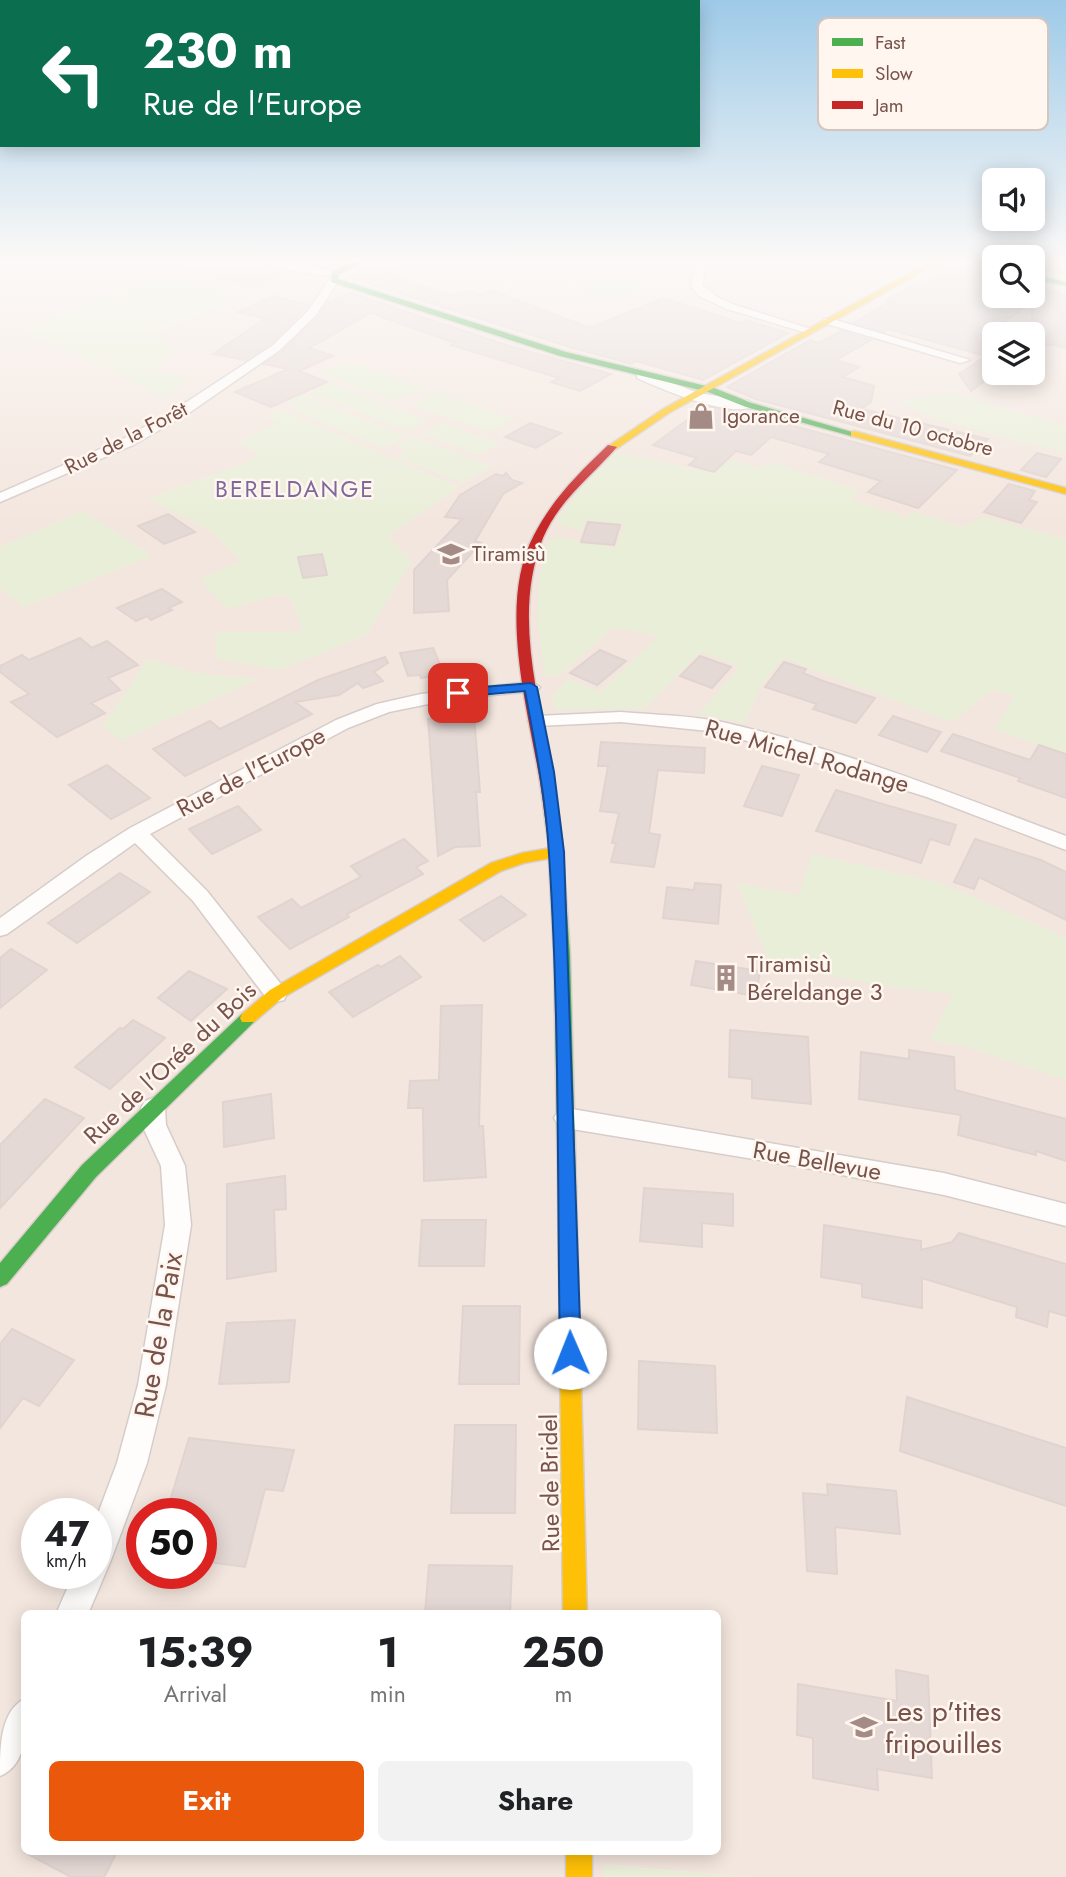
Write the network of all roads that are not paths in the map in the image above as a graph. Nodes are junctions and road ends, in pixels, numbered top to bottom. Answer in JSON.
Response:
{"nodes":[{"id":1,"x":277,"y":347,"type":"edge"},
{"id":2,"x":544,"y":347,"type":"edge"},
{"id":3,"x":782,"y":347,"type":"edge"},
{"id":4,"x":917,"y":347,"type":"edge"},
{"id":5,"x":964,"y":360,"type":"dead end"},
{"id":6,"x":698,"y":392,"type":"junction"},
{"id":7,"x":1066,"y":491,"type":"edge"},
{"id":8,"x":0,"y":498,"type":"edge"},
{"id":9,"x":531,"y":687,"type":"junction"},
{"id":10,"x":537,"y":721,"type":"junction"},
{"id":11,"x":137,"y":833,"type":"junction"},
{"id":12,"x":1066,"y":843,"type":"edge"},
{"id":13,"x":557,"y":852,"type":"junction"},
{"id":14,"x":2,"y":924,"type":"edge"},
{"id":15,"x":276,"y":995,"type":"junction"},
{"id":16,"x":153,"y":1108,"type":"junction"},
{"id":17,"x":566,"y":1118,"type":"junction"},
{"id":18,"x":1066,"y":1215,"type":"edge"},
{"id":19,"x":0,"y":1278,"type":"edge"},
{"id":20,"x":112,"y":1517,"type":"edge"},
{"id":21,"x":83,"y":1589,"type":"edge"},
{"id":22,"x":74,"y":1610,"type":"edge"},
{"id":23,"x":575,"y":1610,"type":"edge"},
{"id":24,"x":21,"y":1721,"type":"edge"},
{"id":25,"x":0,"y":1759,"type":"edge"},
{"id":26,"x":579,"y":1855,"type":"edge"},
{"id":27,"x":579,"y":1877,"type":"edge"}],
"edges":[{"from":1,"to":8,"type":"street","name":"Rue de la Forêt"},
{"from":2,"to":6,"type":"main road"},
{"from":3,"to":6,"type":"main road","name":"Rue de Bridel"},
{"from":4,"to":5,"type":"street"},
{"from":6,"to":7,"type":"main road","name":"Rue du 10 octobre"},
{"from":6,"to":9,"type":"main road","name":"Rue de Bridel"},
{"from":9,"to":10,"type":"main road","name":"Rue de Bridel"},
{"from":9,"to":11,"type":"street","name":"Rue de l'Europe"},
{"from":10,"to":12,"type":"street","name":"Rue Michel Rodange"},
{"from":10,"to":13,"type":"main road","name":"Rue de Bridel"},
{"from":11,"to":14,"type":"street","name":"Rue de l'Europe"},
{"from":11,"to":15,"type":"street"},
{"from":13,"to":15,"type":"main road","name":"Rue de l'Orée du Bois"},
{"from":13,"to":17,"type":"main road","name":"Rue de Bridel"},
{"from":15,"to":16,"type":"main road","name":"Rue de l'Orée du Bois"},
{"from":16,"to":19,"type":"main road","name":"Rue de l'Orée du Bois"},
{"from":16,"to":20,"type":"street","name":"Rue de la Paix"},
{"from":17,"to":18,"type":"street","name":"Rue Bellevue"},
{"from":17,"to":23,"type":"main road","name":"Rue de Bridel"},
{"from":21,"to":22,"type":"street"},
{"from":24,"to":25,"type":"street"},
{"from":26,"to":27,"type":"main road"}]}
